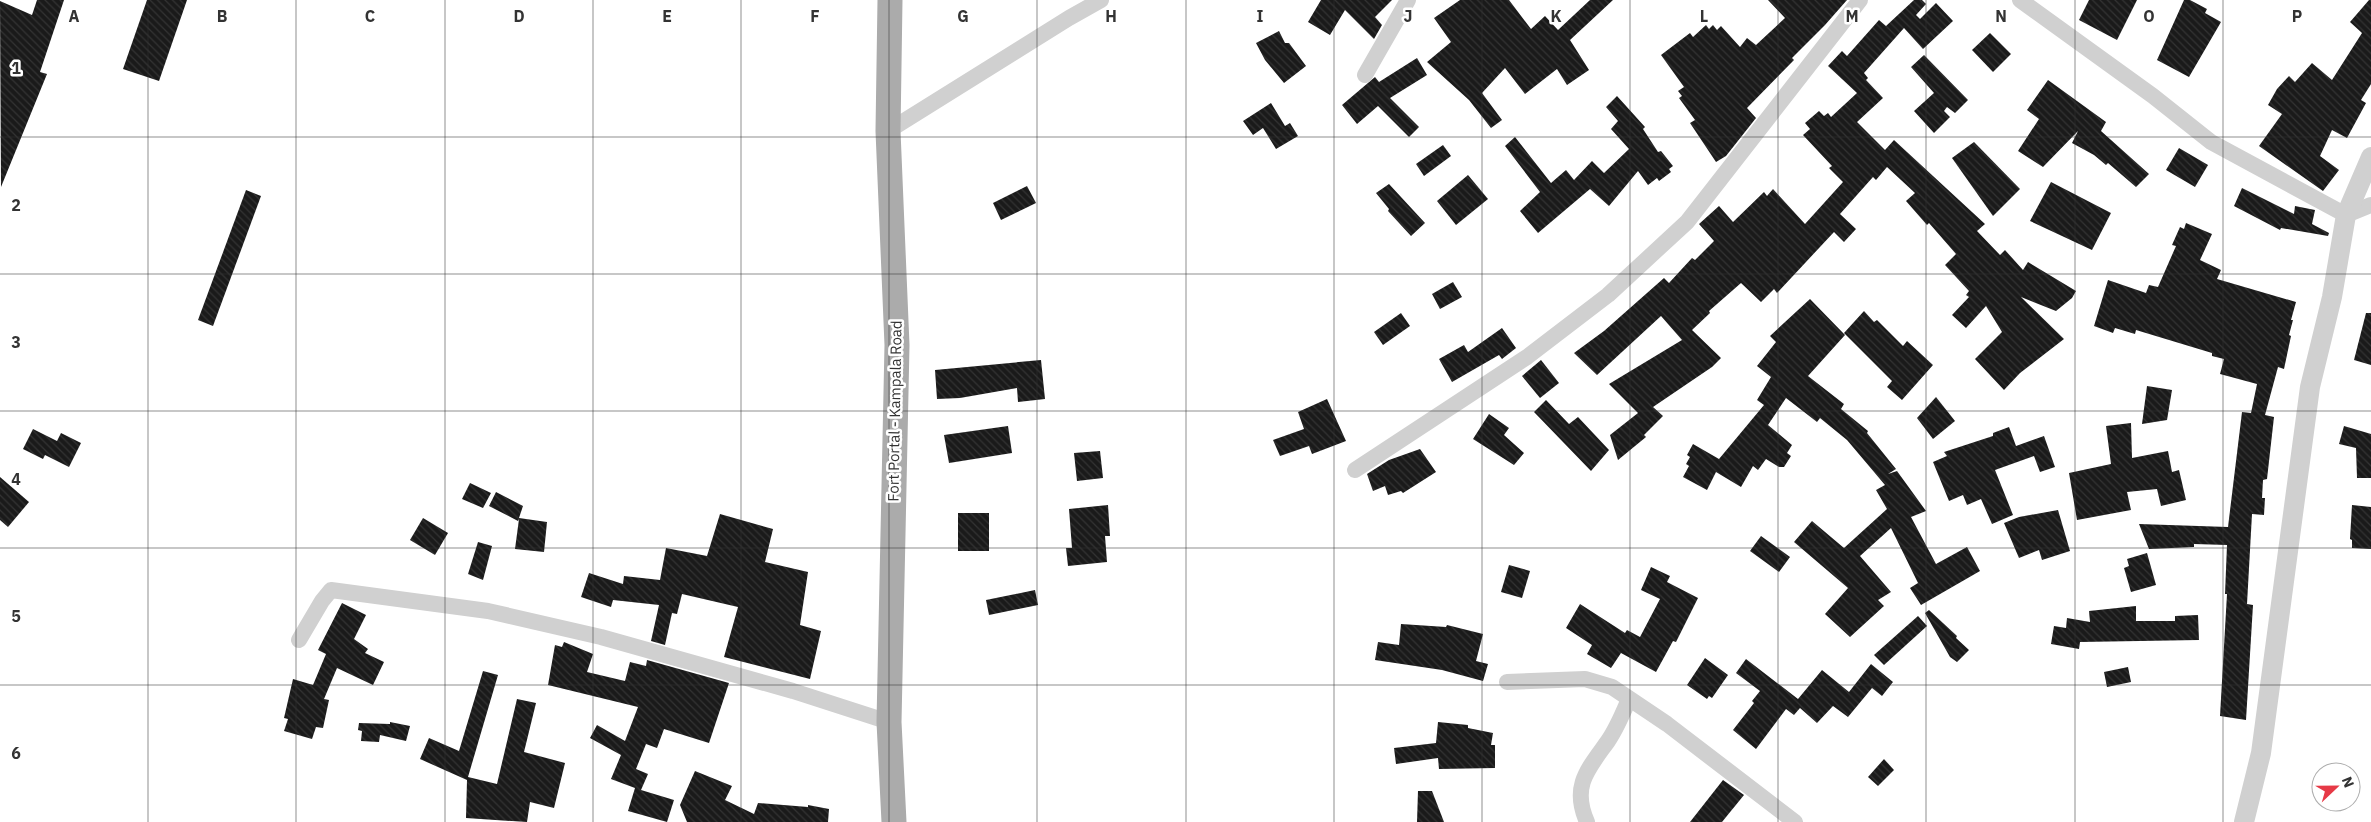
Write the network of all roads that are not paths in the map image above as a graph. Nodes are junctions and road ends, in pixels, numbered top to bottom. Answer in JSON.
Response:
{"nodes":[{"id":1,"x":890,"y":0,"type":"edge"},
{"id":2,"x":1101,"y":0,"type":"edge"},
{"id":3,"x":1408,"y":0,"type":"edge"},
{"id":4,"x":1860,"y":0,"type":"edge"},
{"id":5,"x":2020,"y":0,"type":"edge"},
{"id":6,"x":1365,"y":75,"type":"dead end"},
{"id":7,"x":888,"y":131,"type":"junction"},
{"id":8,"x":2371,"y":157,"type":"edge"},
{"id":9,"x":2371,"y":205,"type":"edge"},
{"id":10,"x":2346,"y":216,"type":"junction"},
{"id":11,"x":1355,"y":470,"type":"dead end"},
{"id":12,"x":299,"y":640,"type":"dead end"},
{"id":13,"x":1507,"y":682,"type":"dead end"},
{"id":14,"x":1629,"y":699,"type":"junction"},
{"id":15,"x":889,"y":722,"type":"junction"},
{"id":16,"x":894,"y":822,"type":"edge"},
{"id":17,"x":1587,"y":822,"type":"edge"},
{"id":18,"x":1796,"y":822,"type":"edge"},
{"id":19,"x":2244,"y":822,"type":"edge"}],
"edges":[{"from":1,"to":7,"type":"main road","name":"Fort Portal - Kampala Road"},
{"from":2,"to":7,"type":"street"},
{"from":3,"to":6,"type":"street"},
{"from":4,"to":11,"type":"street"},
{"from":5,"to":10,"type":"street"},
{"from":7,"to":15,"type":"main road","name":"Fort Portal - Kampala Road"},
{"from":8,"to":10,"type":"street"},
{"from":9,"to":10,"type":"street"},
{"from":10,"to":19,"type":"street"},
{"from":12,"to":15,"type":"street"},
{"from":13,"to":14,"type":"street"},
{"from":14,"to":17,"type":"street"},
{"from":14,"to":18,"type":"street"},
{"from":15,"to":16,"type":"main road","name":"Fort Portal - Kampala Road"}]}
